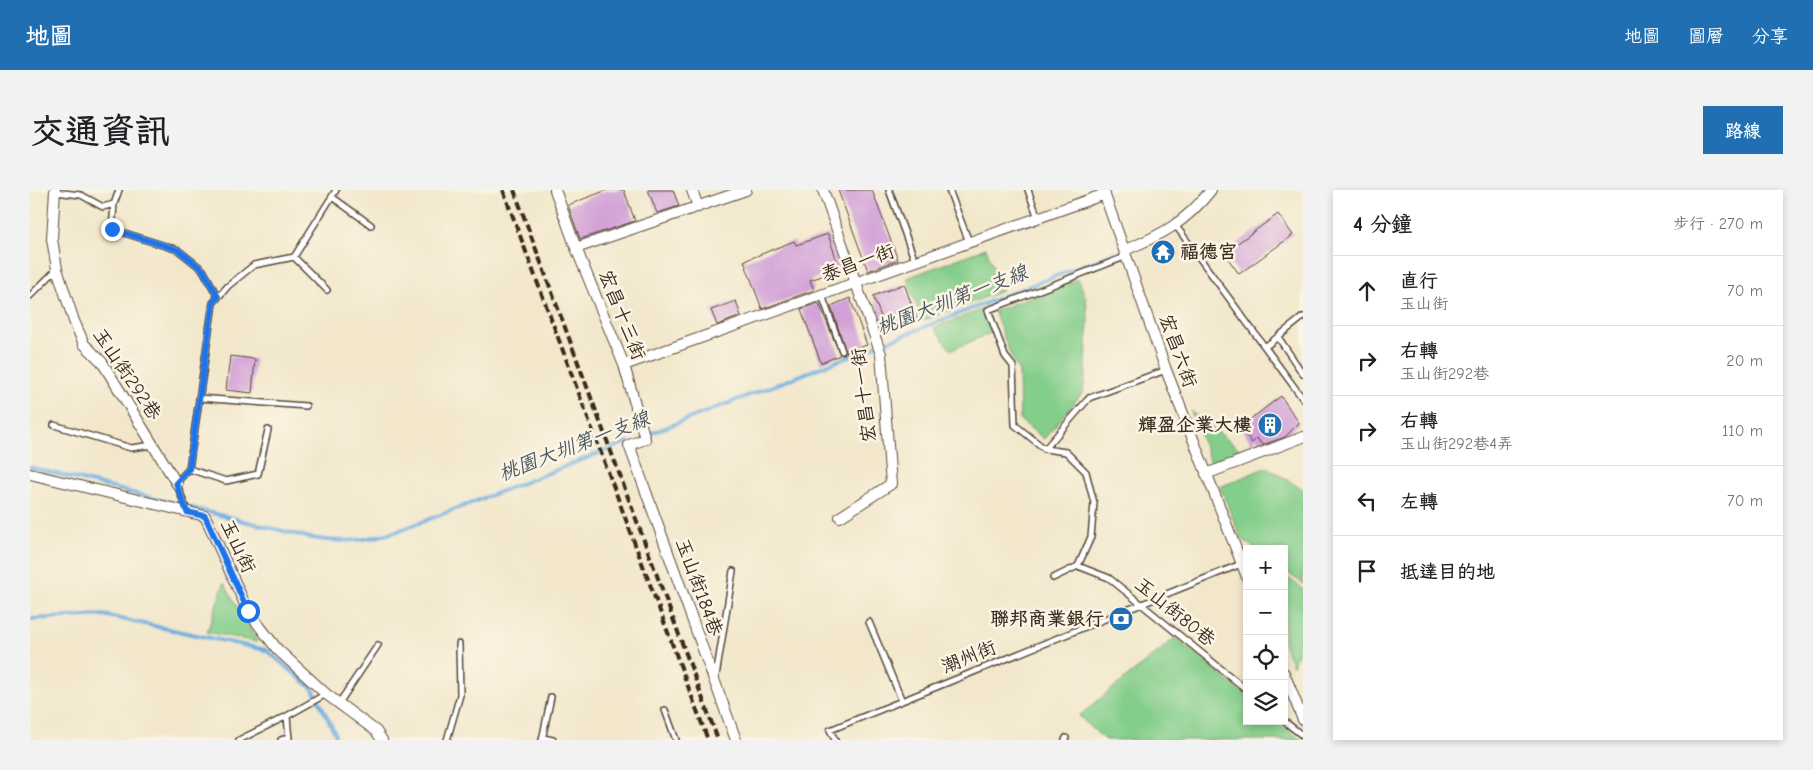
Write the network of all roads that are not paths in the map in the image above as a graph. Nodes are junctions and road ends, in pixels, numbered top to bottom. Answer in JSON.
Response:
{"nodes":[{"id":1,"x":119,"y":190,"type":"edge"},
{"id":2,"x":336,"y":190,"type":"edge"},
{"id":3,"x":555,"y":190,"type":"edge"},
{"id":4,"x":692,"y":190,"type":"edge"},
{"id":5,"x":746,"y":190,"type":"edge"},
{"id":6,"x":823,"y":190,"type":"edge"},
{"id":7,"x":889,"y":190,"type":"edge"},
{"id":8,"x":949,"y":190,"type":"edge"},
{"id":9,"x":1028,"y":190,"type":"edge"},
{"id":10,"x":1212,"y":190,"type":"edge"},
{"id":11,"x":55,"y":191,"type":"edge"},
{"id":12,"x":1104,"y":192,"type":"edge"},
{"id":13,"x":332,"y":197,"type":"junction"},
{"id":14,"x":114,"y":204,"type":"junction"},
{"id":15,"x":698,"y":207,"type":"junction"},
{"id":16,"x":1038,"y":218,"type":"junction"},
{"id":17,"x":371,"y":225,"type":"dead end"},
{"id":18,"x":1176,"y":226,"type":"junction"},
{"id":19,"x":969,"y":242,"type":"junction"},
{"id":20,"x":576,"y":248,"type":"junction"},
{"id":21,"x":1124,"y":250,"type":"junction"},
{"id":22,"x":294,"y":257,"type":"junction"},
{"id":23,"x":915,"y":261,"type":"junction"},
{"id":24,"x":57,"y":269,"type":"junction"},
{"id":25,"x":856,"y":282,"type":"junction"},
{"id":26,"x":327,"y":290,"type":"dead end"},
{"id":27,"x":822,"y":294,"type":"junction"},
{"id":28,"x":30,"y":296,"type":"edge"},
{"id":29,"x":218,"y":297,"type":"junction"},
{"id":30,"x":1303,"y":317,"type":"edge"},
{"id":31,"x":1278,"y":337,"type":"junction"},
{"id":32,"x":1265,"y":347,"type":"junction"},
{"id":33,"x":842,"y":351,"type":"dead end"},
{"id":34,"x":624,"y":365,"type":"junction"},
{"id":35,"x":1166,"y":370,"type":"junction"},
{"id":36,"x":1303,"y":374,"type":"edge"},
{"id":37,"x":199,"y":398,"type":"junction"},
{"id":38,"x":1303,"y":399,"type":"edge"},
{"id":39,"x":306,"y":406,"type":"dead end"},
{"id":40,"x":54,"y":426,"type":"dead end"},
{"id":41,"x":268,"y":430,"type":"dead end"},
{"id":42,"x":1303,"y":438,"type":"edge"},
{"id":43,"x":154,"y":445,"type":"junction"},
{"id":44,"x":629,"y":445,"type":"joint"},
{"id":45,"x":1045,"y":449,"type":"junction"},
{"id":46,"x":189,"y":469,"type":"junction"},
{"id":47,"x":30,"y":474,"type":"edge"},
{"id":48,"x":1206,"y":474,"type":"junction"},
{"id":49,"x":177,"y":483,"type":"junction"},
{"id":50,"x":187,"y":511,"type":"junction"},
{"id":51,"x":840,"y":517,"type":"dead end"},
{"id":52,"x":1242,"y":564,"type":"joint"},
{"id":53,"x":1078,"y":566,"type":"junction"},
{"id":54,"x":733,"y":570,"type":"dead end"},
{"id":55,"x":1054,"y":578,"type":"dead end"},
{"id":56,"x":1141,"y":604,"type":"junction"},
{"id":57,"x":869,"y":622,"type":"dead end"},
{"id":58,"x":459,"y":644,"type":"dead end"},
{"id":59,"x":378,"y":645,"type":"dead end"},
{"id":60,"x":1287,"y":680,"type":"edge"},
{"id":61,"x":715,"y":682,"type":"junction"},
{"id":62,"x":1243,"y":687,"type":"edge"},
{"id":63,"x":324,"y":695,"type":"junction"},
{"id":64,"x":551,"y":698,"type":"dead end"},
{"id":65,"x":902,"y":701,"type":"junction"},
{"id":66,"x":339,"y":704,"type":"junction"},
{"id":67,"x":665,"y":710,"type":"dead end"},
{"id":68,"x":287,"y":716,"type":"junction"},
{"id":69,"x":1303,"y":720,"type":"edge"},
{"id":70,"x":1288,"y":724,"type":"edge"},
{"id":71,"x":1303,"y":736,"type":"edge"},
{"id":72,"x":289,"y":738,"type":"edge"},
{"id":73,"x":543,"y":739,"type":"edge"},
{"id":74,"x":238,"y":740,"type":"edge"},
{"id":75,"x":281,"y":740,"type":"edge"},
{"id":76,"x":382,"y":740,"type":"edge"},
{"id":77,"x":447,"y":740,"type":"edge"},
{"id":78,"x":553,"y":740,"type":"edge"},
{"id":79,"x":676,"y":740,"type":"edge"},
{"id":80,"x":736,"y":740,"type":"edge"},
{"id":81,"x":835,"y":740,"type":"edge"}],
"edges":[{"from":1,"to":14,"type":"lane"},
{"from":2,"to":13,"type":"lane"},
{"from":3,"to":20,"type":"street","name":"宏昌十三街"},
{"from":4,"to":15,"type":"street"},
{"from":5,"to":15,"type":"street"},
{"from":6,"to":25,"type":"street","name":"宏昌十一街"},
{"from":7,"to":23,"type":"lane"},
{"from":8,"to":19,"type":"lane"},
{"from":9,"to":16,"type":"lane"},
{"from":10,"to":18,"type":"street"},
{"from":11,"to":14,"type":"lane"},
{"from":11,"to":24,"type":"street","name":"玉山街292巷"},
{"from":12,"to":16,"type":"street","name":"泰昌一街"},
{"from":12,"to":21,"type":"street","name":"宏昌六街"},
{"from":13,"to":17,"type":"lane"},
{"from":13,"to":22,"type":"lane"},
{"from":14,"to":29,"type":"lane"},
{"from":15,"to":20,"type":"street"},
{"from":16,"to":19,"type":"street","name":"泰昌一街"},
{"from":18,"to":21,"type":"street"},
{"from":18,"to":32,"type":"lane"},
{"from":19,"to":23,"type":"street","name":"泰昌一街"},
{"from":20,"to":34,"type":"street","name":"宏昌十三街"},
{"from":21,"to":35,"type":"street","name":"宏昌六街"},
{"from":21,"to":45,"type":"lane"},
{"from":22,"to":26,"type":"lane"},
{"from":22,"to":29,"type":"lane"},
{"from":23,"to":25,"type":"street","name":"泰昌一街"},
{"from":24,"to":28,"type":"lane"},
{"from":24,"to":43,"type":"street","name":"玉山街292巷"},
{"from":25,"to":27,"type":"street","name":"泰昌一街"},
{"from":25,"to":51,"type":"street","name":"宏昌十一街"},
{"from":27,"to":33,"type":"lane"},
{"from":27,"to":34,"type":"street","name":"泰昌一街"},
{"from":29,"to":37,"type":"lane"},
{"from":30,"to":31,"type":"lane"},
{"from":31,"to":32,"type":"lane"},
{"from":31,"to":36,"type":"lane"},
{"from":32,"to":38,"type":"lane"},
{"from":34,"to":44,"type":"street","name":"宏昌十三街"},
{"from":35,"to":45,"type":"lane"},
{"from":35,"to":48,"type":"street","name":"宏昌六街"},
{"from":37,"to":39,"type":"lane"},
{"from":37,"to":46,"type":"lane"},
{"from":40,"to":43,"type":"lane"},
{"from":41,"to":46,"type":"lane"},
{"from":42,"to":48,"type":"street"},
{"from":43,"to":49,"type":"street","name":"玉山街292巷"},
{"from":44,"to":61,"type":"street","name":"玉山街184巷"},
{"from":45,"to":53,"type":"lane"},
{"from":46,"to":49,"type":"lane"},
{"from":47,"to":50,"type":"street","name":"玉山街"},
{"from":48,"to":52,"type":"street","name":"宏昌六街"},
{"from":49,"to":50,"type":"lane","name":"玉山街292巷"},
{"from":50,"to":63,"type":"street","name":"玉山街"},
{"from":52,"to":56,"type":"lane","name":"潮州街"},
{"from":53,"to":55,"type":"lane"},
{"from":53,"to":56,"type":"lane","name":"玉山街80巷"},
{"from":54,"to":61,"type":"lane"},
{"from":56,"to":62,"type":"lane","name":"玉山街80巷"},
{"from":56,"to":65,"type":"lane","name":"潮州街"},
{"from":57,"to":65,"type":"lane"},
{"from":58,"to":77,"type":"lane"},
{"from":59,"to":66,"type":"lane"},
{"from":60,"to":69,"type":"street"},
{"from":61,"to":80,"type":"street","name":"玉山街184巷"},
{"from":63,"to":66,"type":"street","name":"玉山街"},
{"from":63,"to":68,"type":"lane"},
{"from":64,"to":73,"type":"lane"},
{"from":65,"to":81,"type":"lane","name":"潮州街"},
{"from":66,"to":76,"type":"street","name":"玉山街"},
{"from":67,"to":79,"type":"lane"},
{"from":68,"to":72,"type":"lane"},
{"from":68,"to":74,"type":"lane"},
{"from":70,"to":71,"type":"lane"},
{"from":72,"to":75,"type":"lane"},
{"from":73,"to":78,"type":"lane"}]}
